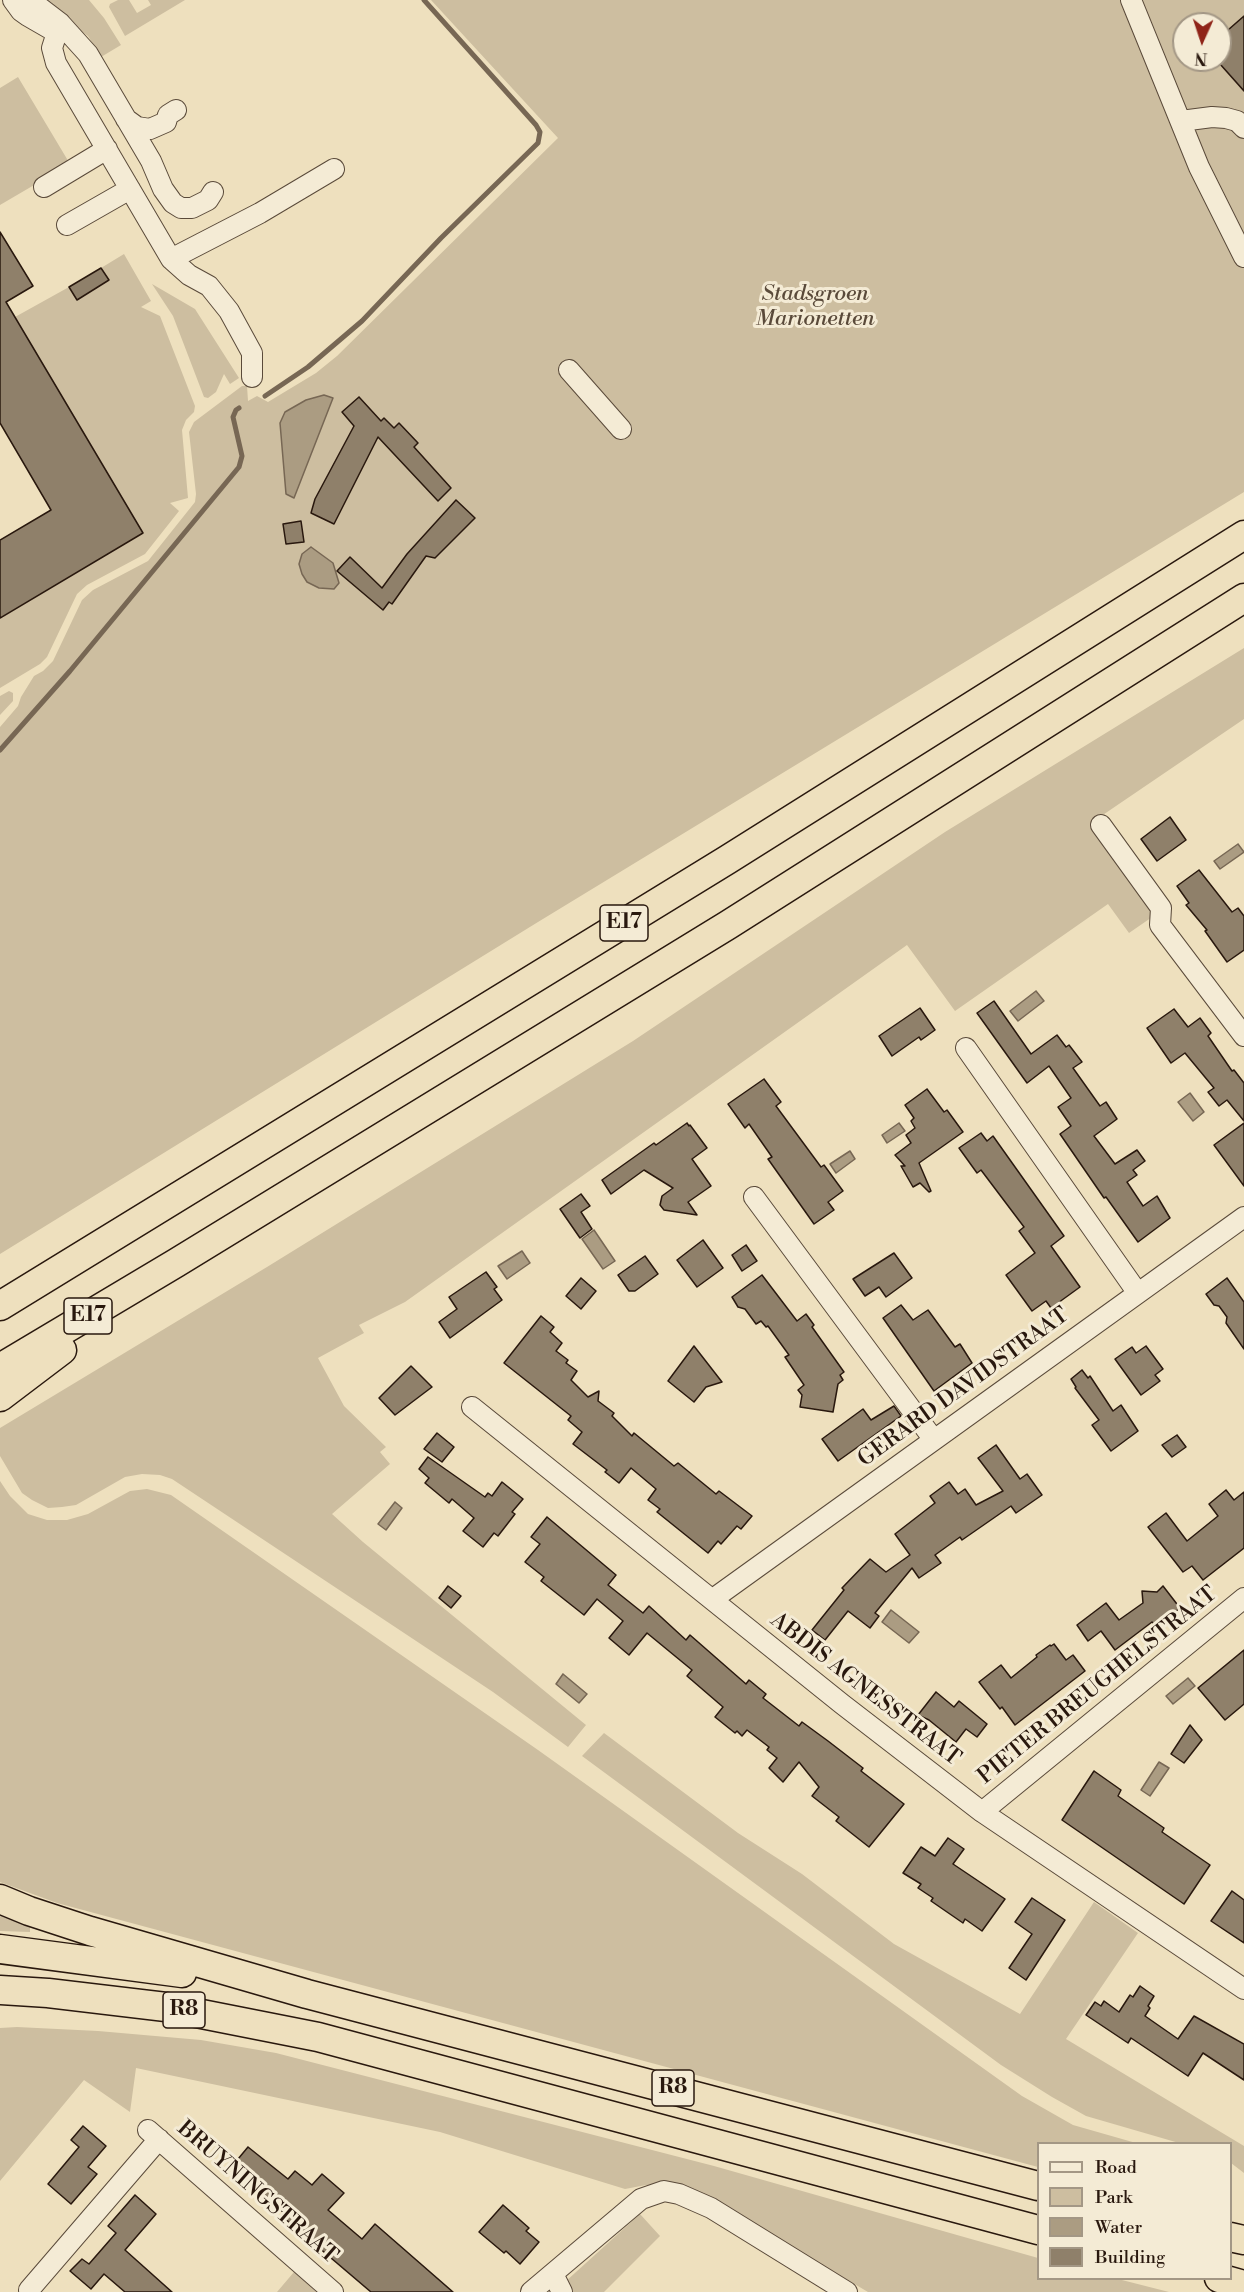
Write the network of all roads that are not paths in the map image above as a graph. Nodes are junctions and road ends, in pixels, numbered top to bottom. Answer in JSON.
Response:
{"nodes":[{"id":1,"x":13,"y":0,"type":"edge"},
{"id":2,"x":30,"y":0,"type":"edge"},
{"id":3,"x":1131,"y":0,"type":"edge"},
{"id":4,"x":58,"y":27,"type":"junction"},
{"id":5,"x":172,"y":112,"type":"dead end"},
{"id":6,"x":126,"y":119,"type":"junction"},
{"id":7,"x":1181,"y":121,"type":"junction"},
{"id":8,"x":1244,"y":128,"type":"edge"},
{"id":9,"x":107,"y":149,"type":"junction"},
{"id":10,"x":334,"y":169,"type":"dead end"},
{"id":11,"x":44,"y":187,"type":"dead end"},
{"id":12,"x":130,"y":189,"type":"junction"},
{"id":13,"x":217,"y":189,"type":"dead end"},
{"id":14,"x":67,"y":225,"type":"dead end"},
{"id":15,"x":1244,"y":257,"type":"edge"},
{"id":16,"x":171,"y":259,"type":"junction"},
{"id":17,"x":569,"y":370,"type":"dead end"},
{"id":18,"x":252,"y":376,"type":"dead end"},
{"id":19,"x":621,"y":429,"type":"dead end"},
{"id":20,"x":1244,"y":535,"type":"edge"},
{"id":21,"x":1244,"y":598,"type":"edge"},
{"id":22,"x":1101,"y":825,"type":"dead end"},
{"id":23,"x":1244,"y":1036,"type":"edge"},
{"id":24,"x":966,"y":1048,"type":"dead end"},
{"id":25,"x":754,"y":1197,"type":"dead end"},
{"id":26,"x":1244,"y":1217,"type":"edge"},
{"id":27,"x":176,"y":1263,"type":"junction"},
{"id":28,"x":1137,"y":1292,"type":"junction"},
{"id":29,"x":0,"y":1306,"type":"edge"},
{"id":30,"x":0,"y":1368,"type":"edge"},
{"id":31,"x":0,"y":1397,"type":"edge"},
{"id":32,"x":472,"y":1407,"type":"dead end"},
{"id":33,"x":934,"y":1440,"type":"junction"},
{"id":34,"x":1244,"y":1598,"type":"edge"},
{"id":35,"x":713,"y":1599,"type":"junction"},
{"id":36,"x":982,"y":1812,"type":"junction"},
{"id":37,"x":0,"y":1899,"type":"edge"},
{"id":38,"x":0,"y":1949,"type":"edge"},
{"id":39,"x":56,"y":1956,"type":"junction"},
{"id":40,"x":0,"y":1957,"type":"edge"},
{"id":41,"x":1244,"y":1989,"type":"edge"},
{"id":42,"x":0,"y":1990,"type":"edge"},
{"id":43,"x":48,"y":1993,"type":"junction"},
{"id":44,"x":307,"y":1994,"type":"junction"},
{"id":45,"x":0,"y":2003,"type":"edge"},
{"id":46,"x":1037,"y":2186,"type":"edge"},
{"id":47,"x":1037,"y":2230,"type":"edge"},
{"id":48,"x":553,"y":2274,"type":"junction"},
{"id":49,"x":1227,"y":2280,"type":"edge"},
{"id":50,"x":1244,"y":2285,"type":"edge"},
{"id":51,"x":29,"y":2290,"type":"dead end"},
{"id":52,"x":333,"y":2292,"type":"edge"},
{"id":53,"x":531,"y":2292,"type":"edge"},
{"id":54,"x":562,"y":2292,"type":"edge"},
{"id":55,"x":847,"y":2292,"type":"edge"}],
"edges":[{"from":1,"to":4,"type":"street"},
{"from":2,"to":4,"type":"street"},
{"from":3,"to":7,"type":"street"},
{"from":4,"to":6,"type":"street"},
{"from":4,"to":9,"type":"street"},
{"from":5,"to":6,"type":"street"},
{"from":6,"to":13,"type":"street"},
{"from":7,"to":8,"type":"street"},
{"from":7,"to":15,"type":"street"},
{"from":9,"to":11,"type":"street"},
{"from":9,"to":12,"type":"street"},
{"from":10,"to":16,"type":"street"},
{"from":12,"to":14,"type":"street"},
{"from":12,"to":16,"type":"street"},
{"from":16,"to":18,"type":"street"},
{"from":17,"to":19,"type":"street"},
{"from":20,"to":29,"type":"highway","number":"E17"},
{"from":21,"to":27,"type":"highway","number":"E17"},
{"from":22,"to":23,"type":"street"},
{"from":24,"to":28,"type":"street"},
{"from":25,"to":33,"type":"street"},
{"from":26,"to":28,"type":"street","name":"GERARD DAVIDSTRAAT"},
{"from":27,"to":30,"type":"highway","number":"E17"},
{"from":27,"to":31,"type":"highway"},
{"from":28,"to":33,"type":"street","name":"GERARD DAVIDSTRAAT"},
{"from":32,"to":35,"type":"street","name":"ABDIS AGNESSTRAAT"},
{"from":33,"to":35,"type":"street","name":"GERARD DAVIDSTRAAT"},
{"from":34,"to":36,"type":"street","name":"PIETER BREUGHELSTRAAT"},
{"from":35,"to":36,"type":"street","name":"ABDIS AGNESSTRAAT"},
{"from":36,"to":41,"type":"street","name":"ABDIS AGNESSTRAAT"},
{"from":37,"to":44,"type":"highway"},
{"from":38,"to":39,"type":"highway"},
{"from":39,"to":40,"type":"highway","number":"R8"},
{"from":39,"to":44,"type":"highway","number":"R8"},
{"from":42,"to":43,"type":"highway","number":"R8"},
{"from":43,"to":45,"type":"highway"},
{"from":43,"to":47,"type":"highway","number":"R8"},
{"from":44,"to":46,"type":"highway","number":"R8"},
{"from":48,"to":53,"type":"street"},
{"from":48,"to":54,"type":"street"},
{"from":48,"to":55,"type":"street"},
{"from":49,"to":50,"type":"highway"},
{"from":51,"to":52,"type":"street","name":"BRUYNINGSTRAAT"}]}
